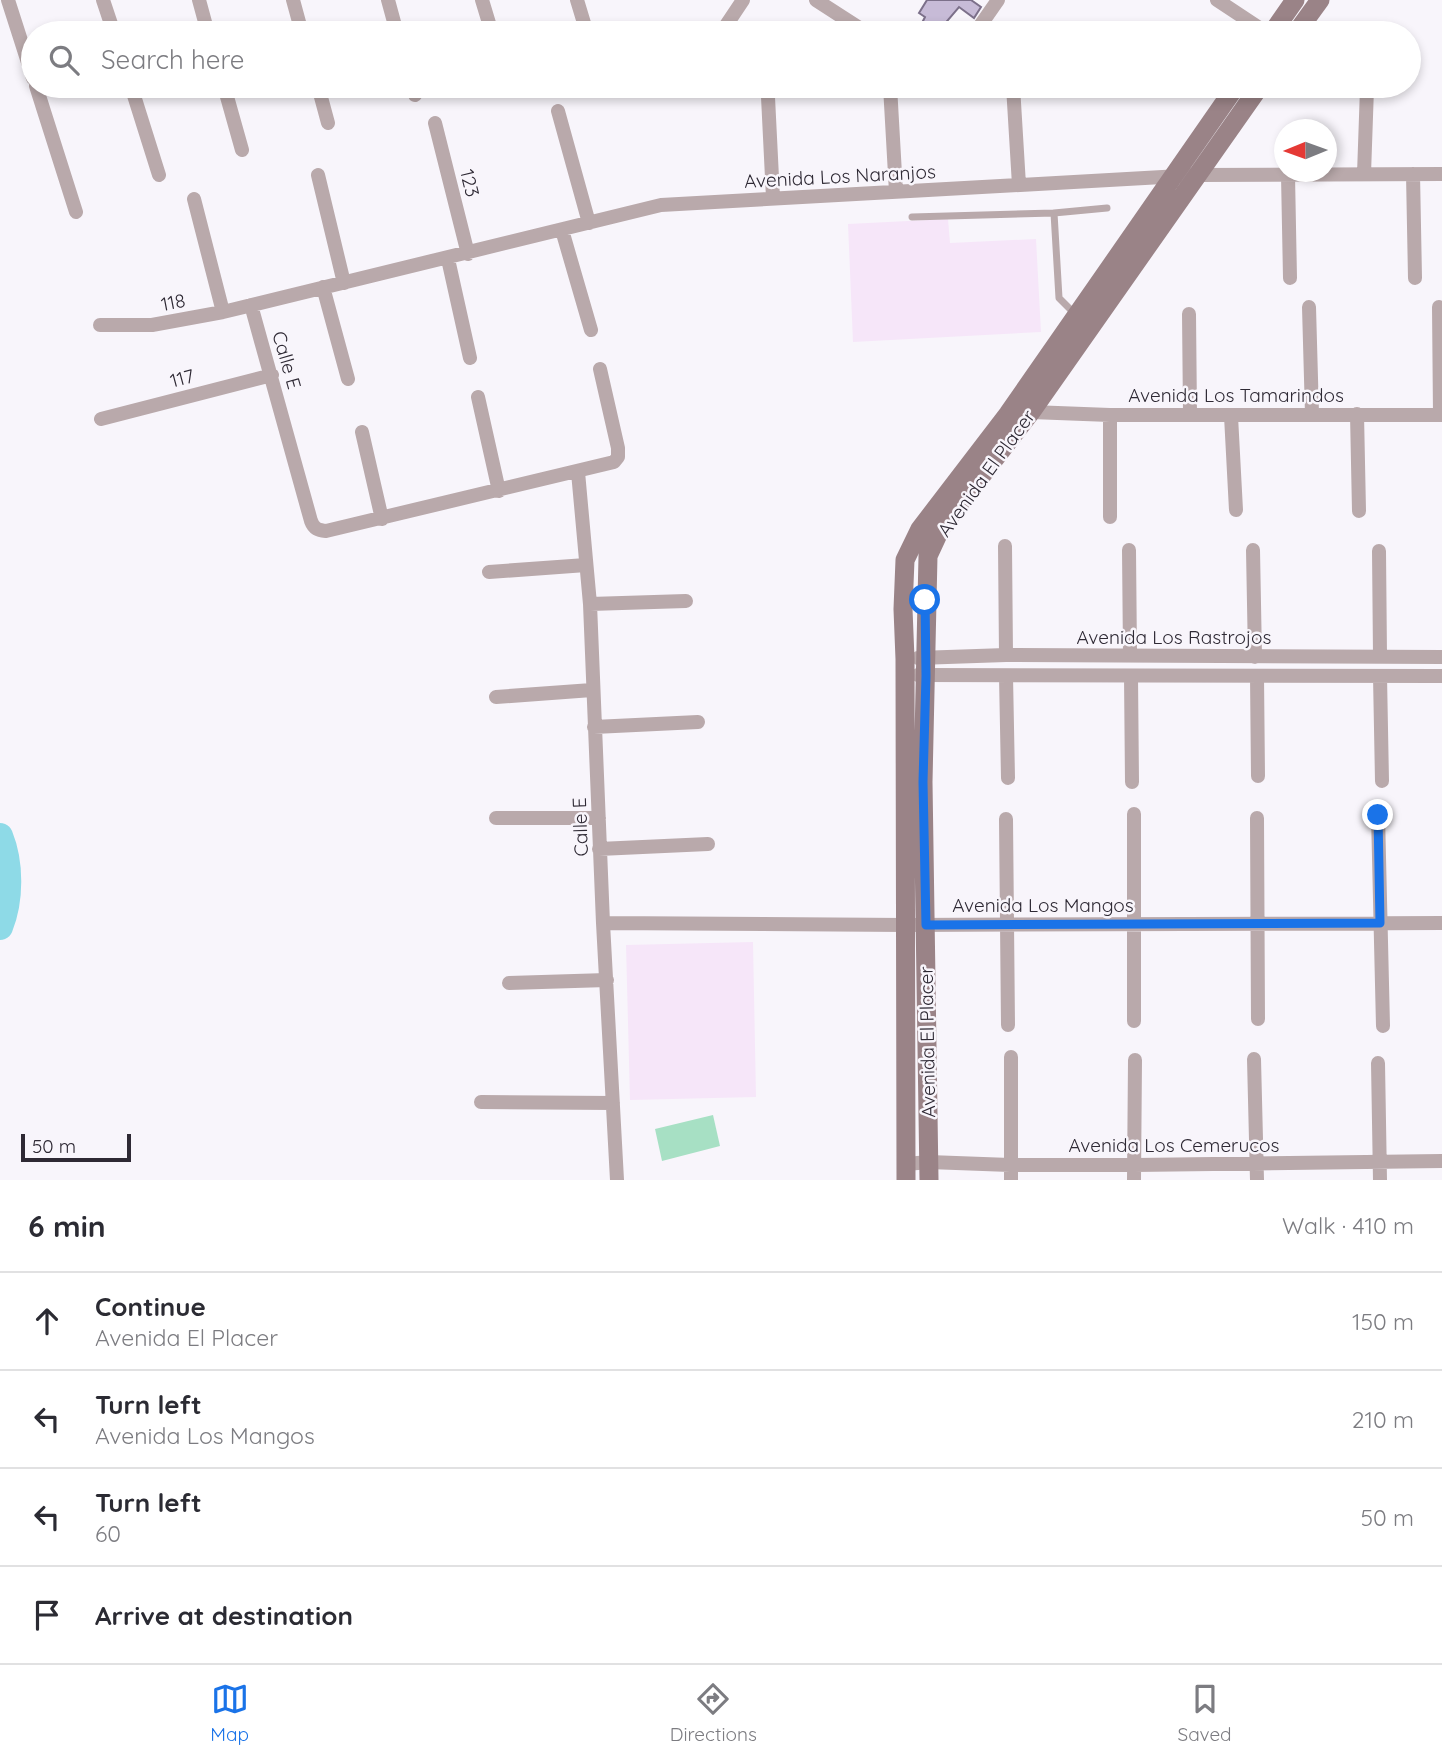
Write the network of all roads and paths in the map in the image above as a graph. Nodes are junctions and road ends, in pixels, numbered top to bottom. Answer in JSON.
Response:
{"nodes":[{"id":1,"x":8,"y":0,"type":"edge"},
{"id":2,"x":103,"y":0,"type":"edge"},
{"id":3,"x":199,"y":0,"type":"edge"},
{"id":4,"x":293,"y":0,"type":"edge"},
{"id":5,"x":388,"y":0,"type":"edge"},
{"id":6,"x":482,"y":0,"type":"edge"},
{"id":7,"x":577,"y":0,"type":"edge"},
{"id":8,"x":743,"y":0,"type":"edge"},
{"id":9,"x":816,"y":0,"type":"edge"},
{"id":10,"x":998,"y":0,"type":"edge"},
{"id":11,"x":1217,"y":0,"type":"edge"},
{"id":12,"x":1295,"y":0,"type":"edge"},
{"id":13,"x":1320,"y":0,"type":"edge"},
{"id":14,"x":110,"y":21,"type":"edge"},
{"id":15,"x":205,"y":21,"type":"edge"},
{"id":16,"x":299,"y":21,"type":"edge"},
{"id":17,"x":394,"y":21,"type":"edge"},
{"id":18,"x":488,"y":21,"type":"edge"},
{"id":19,"x":583,"y":21,"type":"edge"},
{"id":20,"x":729,"y":21,"type":"edge"},
{"id":21,"x":848,"y":21,"type":"edge"},
{"id":22,"x":983,"y":21,"type":"edge"},
{"id":23,"x":1250,"y":21,"type":"edge"},
{"id":24,"x":1278,"y":21,"type":"edge"},
{"id":25,"x":1305,"y":21,"type":"edge"},
{"id":26,"x":21,"y":41,"type":"edge"},
{"id":27,"x":40,"y":98,"type":"edge"},
{"id":28,"x":135,"y":98,"type":"edge"},
{"id":29,"x":227,"y":98,"type":"edge"},
{"id":30,"x":321,"y":98,"type":"edge"},
{"id":31,"x":768,"y":98,"type":"edge"},
{"id":32,"x":891,"y":98,"type":"edge"},
{"id":33,"x":1014,"y":98,"type":"edge"},
{"id":34,"x":1228,"y":98,"type":"edge"},
{"id":35,"x":1252,"y":98,"type":"edge"},
{"id":36,"x":1367,"y":98,"type":"edge"},
{"id":37,"x":558,"y":111,"type":"dead end"},
{"id":38,"x":328,"y":122,"type":"dead end"},
{"id":39,"x":435,"y":123,"type":"dead end"},
{"id":40,"x":242,"y":150,"type":"dead end"},
{"id":41,"x":1337,"y":174,"type":"edge"},
{"id":42,"x":1364,"y":174,"type":"junction"},
{"id":43,"x":1413,"y":174,"type":"junction"},
{"id":44,"x":1442,"y":174,"type":"edge"},
{"id":45,"x":159,"y":175,"type":"dead end"},
{"id":46,"x":318,"y":175,"type":"dead end"},
{"id":47,"x":1198,"y":175,"type":"junction"},
{"id":48,"x":1274,"y":175,"type":"edge"},
{"id":49,"x":1173,"y":177,"type":"junction"},
{"id":50,"x":1288,"y":182,"type":"edge"},
{"id":51,"x":1019,"y":185,"type":"junction"},
{"id":52,"x":896,"y":192,"type":"junction"},
{"id":53,"x":773,"y":198,"type":"junction"},
{"id":54,"x":194,"y":199,"type":"dead end"},
{"id":55,"x":1107,"y":208,"type":"dead end"},
{"id":56,"x":76,"y":212,"type":"dead end"},
{"id":57,"x":1054,"y":213,"type":"junction"},
{"id":58,"x":912,"y":217,"type":"dead end"},
{"id":59,"x":589,"y":223,"type":"junction"},
{"id":60,"x":562,"y":230,"type":"junction"},
{"id":61,"x":468,"y":254,"type":"junction"},
{"id":62,"x":448,"y":258,"type":"junction"},
{"id":63,"x":1290,"y":278,"type":"dead end"},
{"id":64,"x":1415,"y":278,"type":"dead end"},
{"id":65,"x":344,"y":283,"type":"junction"},
{"id":66,"x":323,"y":287,"type":"junction"},
{"id":67,"x":251,"y":305,"type":"junction"},
{"id":68,"x":1309,"y":307,"type":"dead end"},
{"id":69,"x":1439,"y":307,"type":"dead end"},
{"id":70,"x":223,"y":312,"type":"junction"},
{"id":71,"x":1189,"y":313,"type":"dead end"},
{"id":72,"x":1077,"y":315,"type":"junction"},
{"id":73,"x":100,"y":326,"type":"dead end"},
{"id":74,"x":591,"y":330,"type":"dead end"},
{"id":75,"x":470,"y":358,"type":"dead end"},
{"id":76,"x":600,"y":369,"type":"dead end"},
{"id":77,"x":272,"y":375,"type":"junction"},
{"id":78,"x":348,"y":379,"type":"dead end"},
{"id":79,"x":478,"y":397,"type":"dead end"},
{"id":80,"x":1031,"y":412,"type":"junction"},
{"id":81,"x":1190,"y":414,"type":"junction"},
{"id":82,"x":1312,"y":414,"type":"junction"},
{"id":83,"x":1357,"y":414,"type":"junction"},
{"id":84,"x":1110,"y":415,"type":"junction"},
{"id":85,"x":1441,"y":415,"type":"edge"},
{"id":86,"x":1231,"y":416,"type":"junction"},
{"id":87,"x":101,"y":419,"type":"dead end"},
{"id":88,"x":362,"y":432,"type":"dead end"},
{"id":89,"x":578,"y":472,"type":"junction"},
{"id":90,"x":499,"y":491,"type":"junction"},
{"id":91,"x":1236,"y":510,"type":"dead end"},
{"id":92,"x":1359,"y":511,"type":"dead end"},
{"id":93,"x":1110,"y":517,"type":"dead end"},
{"id":94,"x":382,"y":519,"type":"junction"},
{"id":95,"x":1005,"y":546,"type":"dead end"},
{"id":96,"x":1129,"y":550,"type":"dead end"},
{"id":97,"x":1253,"y":550,"type":"dead end"},
{"id":98,"x":1379,"y":551,"type":"dead end"},
{"id":99,"x":586,"y":565,"type":"junction"},
{"id":100,"x":489,"y":572,"type":"dead end"},
{"id":101,"x":686,"y":601,"type":"dead end"},
{"id":102,"x":590,"y":604,"type":"junction"},
{"id":103,"x":1006,"y":655,"type":"junction"},
{"id":104,"x":1130,"y":655,"type":"junction"},
{"id":105,"x":1380,"y":656,"type":"junction"},
{"id":106,"x":1255,"y":657,"type":"junction"},
{"id":107,"x":1442,"y":657,"type":"edge"},
{"id":108,"x":926,"y":666,"type":"junction"},
{"id":109,"x":905,"y":667,"type":"junction"},
{"id":110,"x":1130,"y":676,"type":"junction"},
{"id":111,"x":1257,"y":676,"type":"junction"},
{"id":112,"x":1380,"y":676,"type":"junction"},
{"id":113,"x":1442,"y":676,"type":"edge"},
{"id":114,"x":1006,"y":677,"type":"junction"},
{"id":115,"x":592,"y":691,"type":"junction"},
{"id":116,"x":496,"y":697,"type":"dead end"},
{"id":117,"x":698,"y":722,"type":"dead end"},
{"id":118,"x":594,"y":727,"type":"junction"},
{"id":119,"x":1258,"y":776,"type":"dead end"},
{"id":120,"x":1008,"y":778,"type":"dead end"},
{"id":121,"x":1382,"y":780,"type":"dead end"},
{"id":122,"x":1132,"y":782,"type":"dead end"},
{"id":123,"x":1134,"y":814,"type":"dead end"},
{"id":124,"x":1378,"y":815,"type":"dead end"},
{"id":125,"x":496,"y":818,"type":"dead end"},
{"id":126,"x":599,"y":818,"type":"junction"},
{"id":127,"x":1257,"y":818,"type":"dead end"},
{"id":128,"x":1006,"y":819,"type":"dead end"},
{"id":129,"x":708,"y":844,"type":"dead end"},
{"id":130,"x":599,"y":849,"type":"junction"},
{"id":131,"x":603,"y":923,"type":"junction"},
{"id":132,"x":1380,"y":923,"type":"junction"},
{"id":133,"x":1442,"y":923,"type":"edge"},
{"id":134,"x":1133,"y":924,"type":"junction"},
{"id":135,"x":1257,"y":924,"type":"junction"},
{"id":136,"x":906,"y":925,"type":"junction"},
{"id":137,"x":926,"y":925,"type":"junction"},
{"id":138,"x":1008,"y":925,"type":"junction"},
{"id":139,"x":607,"y":980,"type":"junction"},
{"id":140,"x":509,"y":983,"type":"dead end"},
{"id":141,"x":1258,"y":1019,"type":"dead end"},
{"id":142,"x":1134,"y":1021,"type":"dead end"},
{"id":143,"x":1008,"y":1025,"type":"dead end"},
{"id":144,"x":1383,"y":1026,"type":"dead end"},
{"id":145,"x":1011,"y":1057,"type":"dead end"},
{"id":146,"x":1254,"y":1059,"type":"dead end"},
{"id":147,"x":1135,"y":1060,"type":"dead end"},
{"id":148,"x":1378,"y":1063,"type":"dead end"},
{"id":149,"x":481,"y":1102,"type":"dead end"},
{"id":150,"x":613,"y":1102,"type":"junction"},
{"id":151,"x":1442,"y":1161,"type":"edge"},
{"id":152,"x":1380,"y":1162,"type":"junction"},
{"id":153,"x":1257,"y":1164,"type":"junction"},
{"id":154,"x":929,"y":1171,"type":"edge"},
{"id":155,"x":906,"y":1172,"type":"edge"},
{"id":156,"x":1010,"y":1172,"type":"edge"},
{"id":157,"x":1134,"y":1172,"type":"edge"},
{"id":158,"x":617,"y":1180,"type":"edge"},
{"id":159,"x":1257,"y":1180,"type":"edge"},
{"id":160,"x":1380,"y":1180,"type":"edge"}],
"edges":[{"from":1,"to":26,"type":"street"},
{"from":2,"to":14,"type":"street"},
{"from":3,"to":15,"type":"street"},
{"from":4,"to":16,"type":"street"},
{"from":5,"to":17,"type":"street"},
{"from":6,"to":18,"type":"street"},
{"from":7,"to":19,"type":"street"},
{"from":8,"to":20,"type":"street"},
{"from":9,"to":21,"type":"street"},
{"from":10,"to":22,"type":"street"},
{"from":11,"to":23,"type":"street"},
{"from":12,"to":24,"type":"street"},
{"from":13,"to":25,"type":"street"},
{"from":27,"to":56,"type":"street"},
{"from":28,"to":45,"type":"street"},
{"from":29,"to":40,"type":"street"},
{"from":30,"to":38,"type":"street"},
{"from":31,"to":53,"type":"street"},
{"from":32,"to":52,"type":"street"},
{"from":33,"to":51,"type":"street"},
{"from":34,"to":49,"type":"street","name":"Avenida El Placer"},
{"from":35,"to":47,"type":"street","name":"Avenida El Placer"},
{"from":36,"to":42,"type":"street"},
{"from":37,"to":59,"type":"street"},
{"from":39,"to":61,"type":"street","name":"123"},
{"from":41,"to":42,"type":"street","name":"Avenida Los Naranjos"},
{"from":42,"to":43,"type":"street","name":"Avenida Los Naranjos"},
{"from":43,"to":44,"type":"street","name":"Avenida Los Naranjos"},
{"from":43,"to":64,"type":"street"},
{"from":46,"to":65,"type":"street"},
{"from":47,"to":48,"type":"street","name":"Avenida Los Naranjos"},
{"from":47,"to":49,"type":"street","name":"Avenida Los Naranjos"},
{"from":47,"to":80,"type":"street","name":"Avenida El Placer"},
{"from":49,"to":51,"type":"street","name":"Avenida Los Naranjos"},
{"from":49,"to":72,"type":"street","name":"Avenida El Placer"},
{"from":50,"to":63,"type":"street"},
{"from":51,"to":52,"type":"street","name":"Avenida Los Naranjos"},
{"from":52,"to":53,"type":"street","name":"Avenida Los Naranjos"},
{"from":53,"to":59,"type":"street","name":"Avenida Los Naranjos"},
{"from":54,"to":70,"type":"street"},
{"from":55,"to":57,"type":"lane"},
{"from":57,"to":58,"type":"lane"},
{"from":57,"to":72,"type":"lane"},
{"from":59,"to":60,"type":"street","name":"Avenida Los Naranjos"},
{"from":60,"to":61,"type":"street","name":"Avenida Los Naranjos"},
{"from":60,"to":74,"type":"street"},
{"from":61,"to":62,"type":"street","name":"Avenida Los Naranjos"},
{"from":62,"to":65,"type":"street","name":"Avenida Los Naranjos"},
{"from":62,"to":75,"type":"street"},
{"from":65,"to":66,"type":"street","name":"Avenida Los Naranjos"},
{"from":66,"to":67,"type":"street","name":"Avenida Los Naranjos"},
{"from":66,"to":78,"type":"street"},
{"from":67,"to":70,"type":"street","name":"118"},
{"from":67,"to":77,"type":"street","name":"Calle E"},
{"from":68,"to":82,"type":"street"},
{"from":69,"to":85,"type":"street"},
{"from":70,"to":73,"type":"street","name":"118"},
{"from":71,"to":81,"type":"street"},
{"from":72,"to":109,"type":"street","name":"Avenida El Placer"},
{"from":76,"to":89,"type":"street","name":"Calle E"},
{"from":77,"to":87,"type":"street","name":"117"},
{"from":77,"to":94,"type":"street","name":"Calle E"},
{"from":79,"to":90,"type":"street"},
{"from":80,"to":84,"type":"street","name":"Avenida Los Tamarindos"},
{"from":80,"to":108,"type":"street","name":"Avenida El Placer"},
{"from":81,"to":84,"type":"street","name":"Avenida Los Tamarindos"},
{"from":81,"to":86,"type":"street","name":"Avenida Los Tamarindos"},
{"from":82,"to":83,"type":"street","name":"Avenida Los Tamarindos"},
{"from":82,"to":86,"type":"street","name":"Avenida Los Tamarindos"},
{"from":83,"to":85,"type":"street","name":"Avenida Los Tamarindos"},
{"from":83,"to":92,"type":"street"},
{"from":84,"to":93,"type":"street"},
{"from":86,"to":91,"type":"street"},
{"from":88,"to":94,"type":"street"},
{"from":89,"to":90,"type":"street","name":"Calle E"},
{"from":89,"to":99,"type":"street","name":"Calle E"},
{"from":90,"to":94,"type":"street","name":"Calle E"},
{"from":95,"to":103,"type":"street"},
{"from":96,"to":104,"type":"street"},
{"from":97,"to":106,"type":"street"},
{"from":98,"to":105,"type":"street"},
{"from":99,"to":100,"type":"street"},
{"from":99,"to":102,"type":"street","name":"Calle E"},
{"from":101,"to":102,"type":"street"},
{"from":102,"to":115,"type":"street","name":"Calle E"},
{"from":103,"to":104,"type":"street","name":"Avenida Los Rastrojos"},
{"from":103,"to":108,"type":"street","name":"Avenida Los Rastrojos"},
{"from":104,"to":106,"type":"street","name":"Avenida Los Rastrojos"},
{"from":105,"to":106,"type":"street","name":"Avenida Los Rastrojos"},
{"from":105,"to":107,"type":"street","name":"Avenida Los Rastrojos"},
{"from":108,"to":109,"type":"street","name":"Avenida Los Rastrojos"},
{"from":108,"to":114,"type":"street","name":"Avenida Los Rastrojos"},
{"from":108,"to":137,"type":"street","name":"Avenida El Placer"},
{"from":109,"to":136,"type":"street","name":"Avenida El Placer"},
{"from":110,"to":111,"type":"street","name":"Avenida Los Rastrojos"},
{"from":110,"to":114,"type":"street","name":"Avenida Los Rastrojos"},
{"from":110,"to":122,"type":"street"},
{"from":111,"to":112,"type":"street","name":"Avenida Los Rastrojos"},
{"from":111,"to":119,"type":"street"},
{"from":112,"to":113,"type":"street","name":"Avenida Los Rastrojos"},
{"from":112,"to":121,"type":"street"},
{"from":114,"to":120,"type":"street"},
{"from":115,"to":116,"type":"street"},
{"from":115,"to":118,"type":"street","name":"Calle E"},
{"from":117,"to":118,"type":"street"},
{"from":118,"to":126,"type":"street","name":"Calle E"},
{"from":123,"to":134,"type":"street"},
{"from":124,"to":132,"type":"street"},
{"from":125,"to":126,"type":"street"},
{"from":126,"to":130,"type":"street","name":"Calle E"},
{"from":127,"to":135,"type":"street"},
{"from":128,"to":138,"type":"street"},
{"from":129,"to":130,"type":"street"},
{"from":130,"to":131,"type":"street","name":"Calle E"},
{"from":131,"to":136,"type":"street","name":"Avenida Los Mangos"},
{"from":131,"to":139,"type":"street","name":"Calle E"},
{"from":132,"to":133,"type":"street","name":"Avenida Los Mangos"},
{"from":132,"to":135,"type":"street","name":"Avenida Los Mangos"},
{"from":132,"to":144,"type":"street"},
{"from":134,"to":135,"type":"street","name":"Avenida Los Mangos"},
{"from":134,"to":138,"type":"street","name":"Avenida Los Mangos"},
{"from":134,"to":142,"type":"street"},
{"from":135,"to":141,"type":"street"},
{"from":136,"to":137,"type":"street","name":"Avenida Los Mangos"},
{"from":136,"to":155,"type":"street","name":"Avenida El Placer"},
{"from":137,"to":138,"type":"street","name":"Avenida Los Mangos"},
{"from":137,"to":154,"type":"street","name":"Avenida El Placer"},
{"from":138,"to":143,"type":"street"},
{"from":139,"to":140,"type":"street"},
{"from":139,"to":150,"type":"street","name":"Calle E"},
{"from":145,"to":156,"type":"street"},
{"from":146,"to":153,"type":"street"},
{"from":147,"to":157,"type":"street"},
{"from":148,"to":152,"type":"street"},
{"from":149,"to":150,"type":"street"},
{"from":150,"to":158,"type":"street","name":"Calle E"},
{"from":151,"to":152,"type":"street","name":"Avenida Los Cemerucos"},
{"from":152,"to":153,"type":"street","name":"Avenida Los Cemerucos"},
{"from":152,"to":160,"type":"street"},
{"from":153,"to":157,"type":"street","name":"Avenida Los Cemerucos"},
{"from":153,"to":159,"type":"street"},
{"from":154,"to":155,"type":"street","name":"Avenida Los Cemerucos"},
{"from":154,"to":156,"type":"street","name":"Avenida Los Cemerucos"},
{"from":156,"to":157,"type":"street","name":"Avenida Los Cemerucos"}]}
